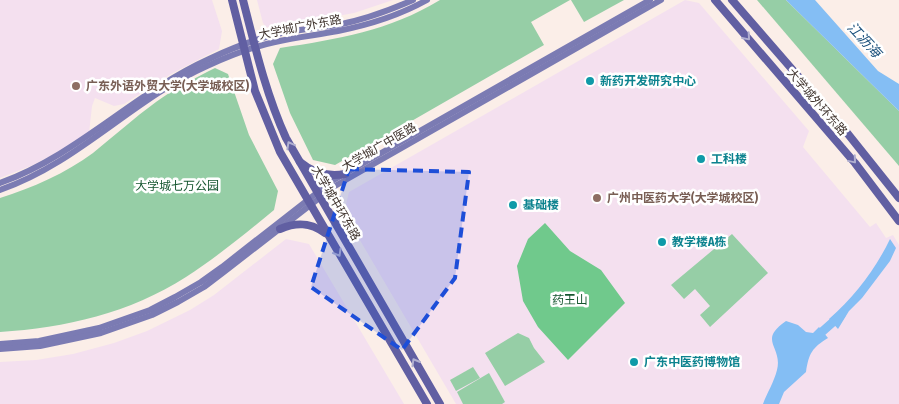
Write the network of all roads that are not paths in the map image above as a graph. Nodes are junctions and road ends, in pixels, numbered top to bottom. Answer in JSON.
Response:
{"nodes":[{"id":1,"x":232,"y":0,"type":"edge"},
{"id":2,"x":243,"y":0,"type":"edge"},
{"id":3,"x":413,"y":0,"type":"edge"},
{"id":4,"x":427,"y":0,"type":"edge"},
{"id":5,"x":650,"y":0,"type":"edge"},
{"id":6,"x":661,"y":0,"type":"edge"},
{"id":7,"x":715,"y":0,"type":"edge"},
{"id":8,"x":733,"y":1,"type":"edge"},
{"id":9,"x":254,"y":44,"type":"junction"},
{"id":10,"x":244,"y":47,"type":"junction"},
{"id":11,"x":298,"y":160,"type":"junction"},
{"id":12,"x":345,"y":174,"type":"junction"},
{"id":13,"x":0,"y":184,"type":"edge"},
{"id":14,"x":0,"y":190,"type":"edge"},
{"id":15,"x":318,"y":195,"type":"junction"},
{"id":16,"x":899,"y":198,"type":"edge"},
{"id":17,"x":308,"y":202,"type":"junction"},
{"id":18,"x":899,"y":221,"type":"edge"},
{"id":19,"x":280,"y":229,"type":"junction"},
{"id":20,"x":329,"y":237,"type":"junction"},
{"id":21,"x":0,"y":344,"type":"edge"},
{"id":22,"x":0,"y":350,"type":"edge"},
{"id":23,"x":427,"y":404,"type":"edge"},
{"id":24,"x":440,"y":404,"type":"edge"}],
"edges":[{"from":1,"to":10,"type":"main road","name":"大学城中环东路"},
{"from":2,"to":9,"type":"main road","name":"大学城中环东路"},
{"from":3,"to":9,"type":"main road","name":"大学城广外东路"},
{"from":4,"to":9,"type":"main road","name":"大学城广外东路"},
{"from":5,"to":12,"type":"main road","name":"大学城广中医路"},
{"from":6,"to":15,"type":"main road","name":"大学城广中医路"},
{"from":7,"to":18,"type":"main road","name":"大学城外环东路","one_way":true},
{"from":8,"to":16,"type":"main road","name":"大学城外环东路"},
{"from":9,"to":10,"type":"main road","name":"大学城广外东路"},
{"from":11,"to":9,"type":"main road","name":"大学城中环东路","one_way":true},
{"from":10,"to":13,"type":"main road","name":"大学城广外东路"},
{"from":10,"to":14,"type":"main road","name":"大学城广外东路"},
{"from":10,"to":17,"type":"main road","name":"大学城中环东路"},
{"from":11,"to":12,"type":"main road"},
{"from":11,"to":15,"type":"main road","name":"大学城中环东路"},
{"from":12,"to":15,"type":"main road","name":"大学城广中医路"},
{"from":15,"to":17,"type":"main road","name":"大学城广中医路"},
{"from":24,"to":15,"type":"main road","name":"大学城中环东路","one_way":true},
{"from":17,"to":19,"type":"main road","name":"大学城广中医路"},
{"from":17,"to":20,"type":"main road","name":"大学城中环东路"},
{"from":17,"to":21,"type":"main road","name":"大学城广中医路"},
{"from":19,"to":20,"type":"main road"},
{"from":19,"to":22,"type":"main road","name":"大学城广中医路"},
{"from":20,"to":23,"type":"main road","name":"大学城中环东路","one_way":true}]}
